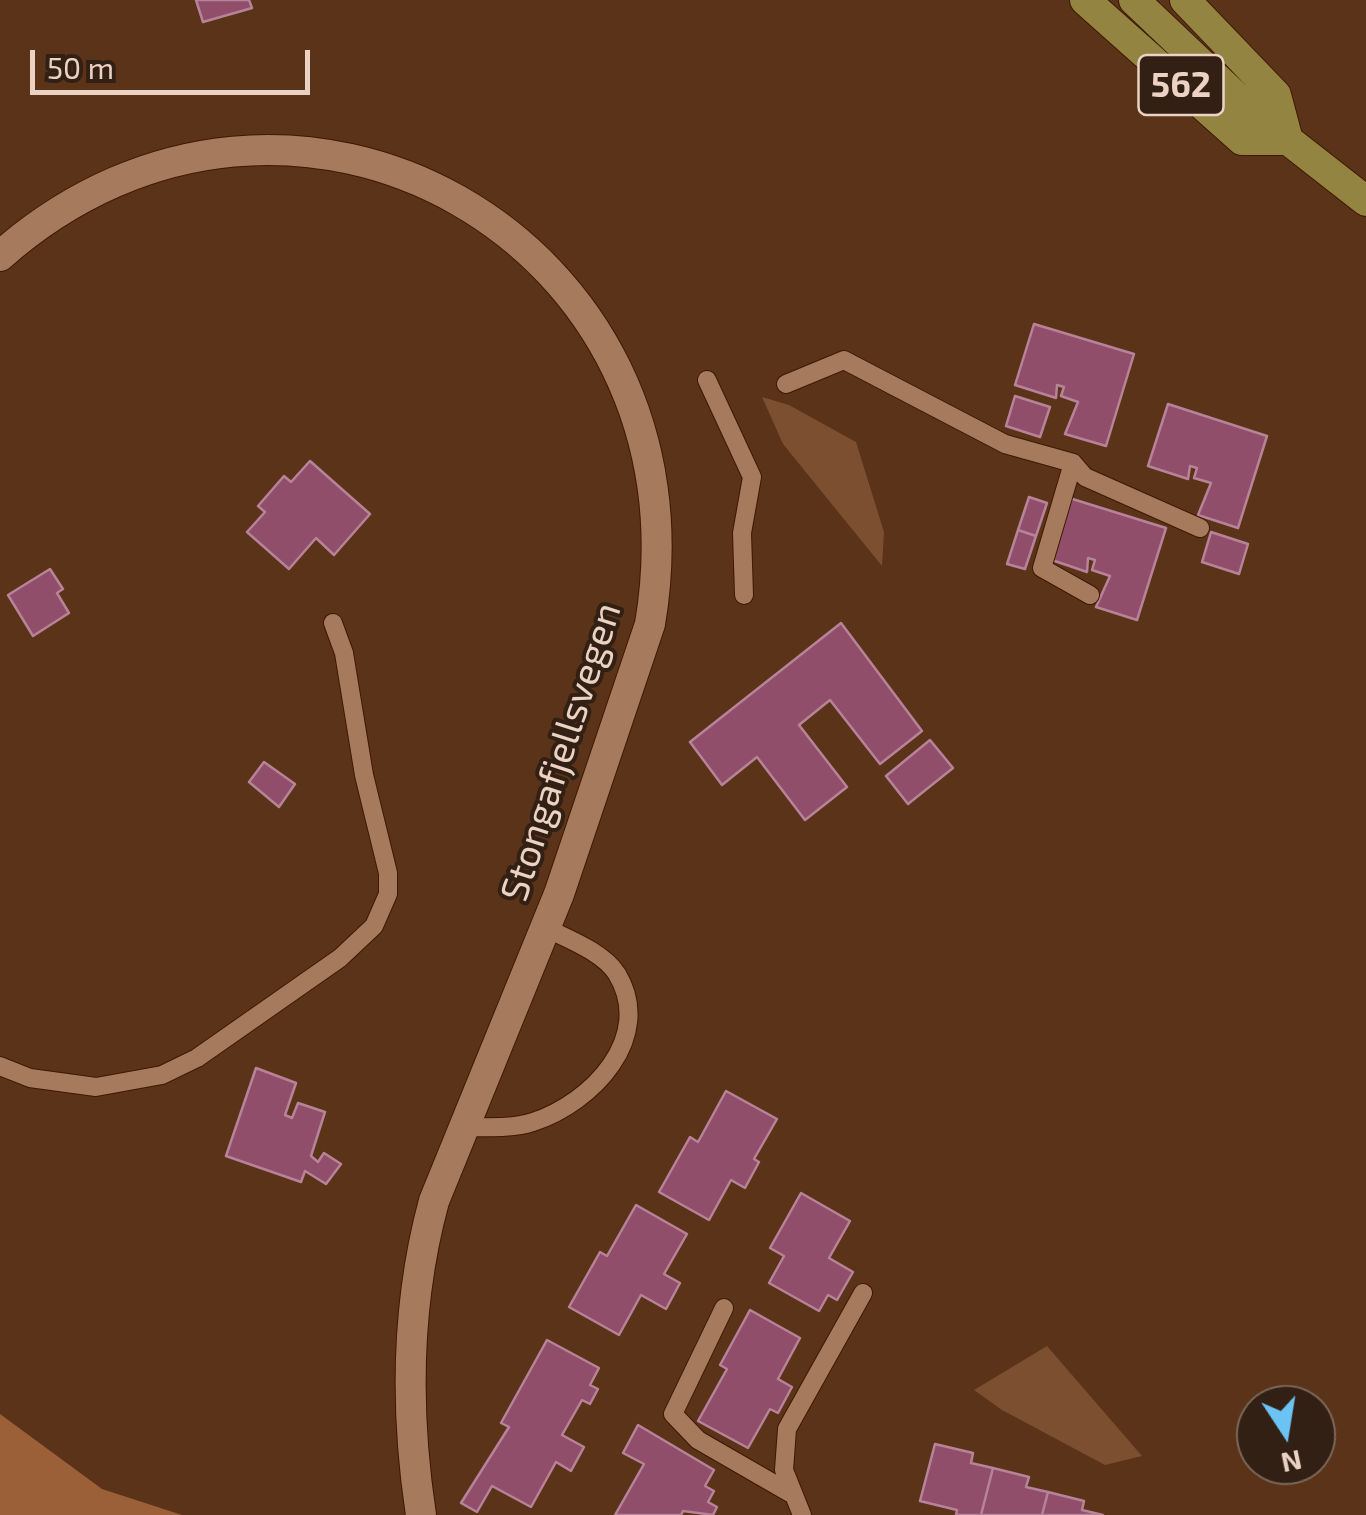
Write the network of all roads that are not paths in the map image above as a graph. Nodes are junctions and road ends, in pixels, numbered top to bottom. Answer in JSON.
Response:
{"nodes":[{"id":1,"x":1084,"y":0,"type":"edge"},
{"id":2,"x":1134,"y":0,"type":"edge"},
{"id":3,"x":1185,"y":0,"type":"edge"},
{"id":4,"x":1288,"y":140,"type":"junction"},
{"id":5,"x":1366,"y":201,"type":"edge"},
{"id":6,"x":0,"y":256,"type":"edge"},
{"id":7,"x":707,"y":380,"type":"dead end"},
{"id":8,"x":786,"y":384,"type":"dead end"},
{"id":9,"x":1074,"y":463,"type":"junction"},
{"id":10,"x":1200,"y":528,"type":"dead end"},
{"id":11,"x":1090,"y":595,"type":"dead end"},
{"id":12,"x":744,"y":596,"type":"dead end"},
{"id":13,"x":333,"y":623,"type":"dead end"},
{"id":14,"x":546,"y":928,"type":"junction"},
{"id":15,"x":0,"y":1066,"type":"edge"},
{"id":16,"x":464,"y":1128,"type":"junction"},
{"id":17,"x":863,"y":1293,"type":"dead end"},
{"id":18,"x":724,"y":1308,"type":"dead end"},
{"id":19,"x":790,"y":1493,"type":"junction"},
{"id":20,"x":420,"y":1515,"type":"edge"},
{"id":21,"x":802,"y":1515,"type":"edge"}],
"edges":[{"from":1,"to":4,"type":"main road","number":"562"},
{"from":2,"to":4,"type":"main road","number":"562"},
{"from":3,"to":4,"type":"main road","number":"562"},
{"from":4,"to":5,"type":"main road","number":"562"},
{"from":6,"to":14,"type":"street","name":"Stongafjellsvegen"},
{"from":7,"to":12,"type":"lane"},
{"from":8,"to":9,"type":"lane"},
{"from":9,"to":10,"type":"lane"},
{"from":9,"to":11,"type":"lane"},
{"from":13,"to":15,"type":"lane"},
{"from":14,"to":16,"type":"street","name":"Stongafjellsvegen"},
{"from":14,"to":16,"type":"lane"},
{"from":16,"to":20,"type":"street","name":"Stongafjellsvegen"},
{"from":17,"to":19,"type":"lane"},
{"from":18,"to":19,"type":"lane"},
{"from":19,"to":21,"type":"lane"}]}
